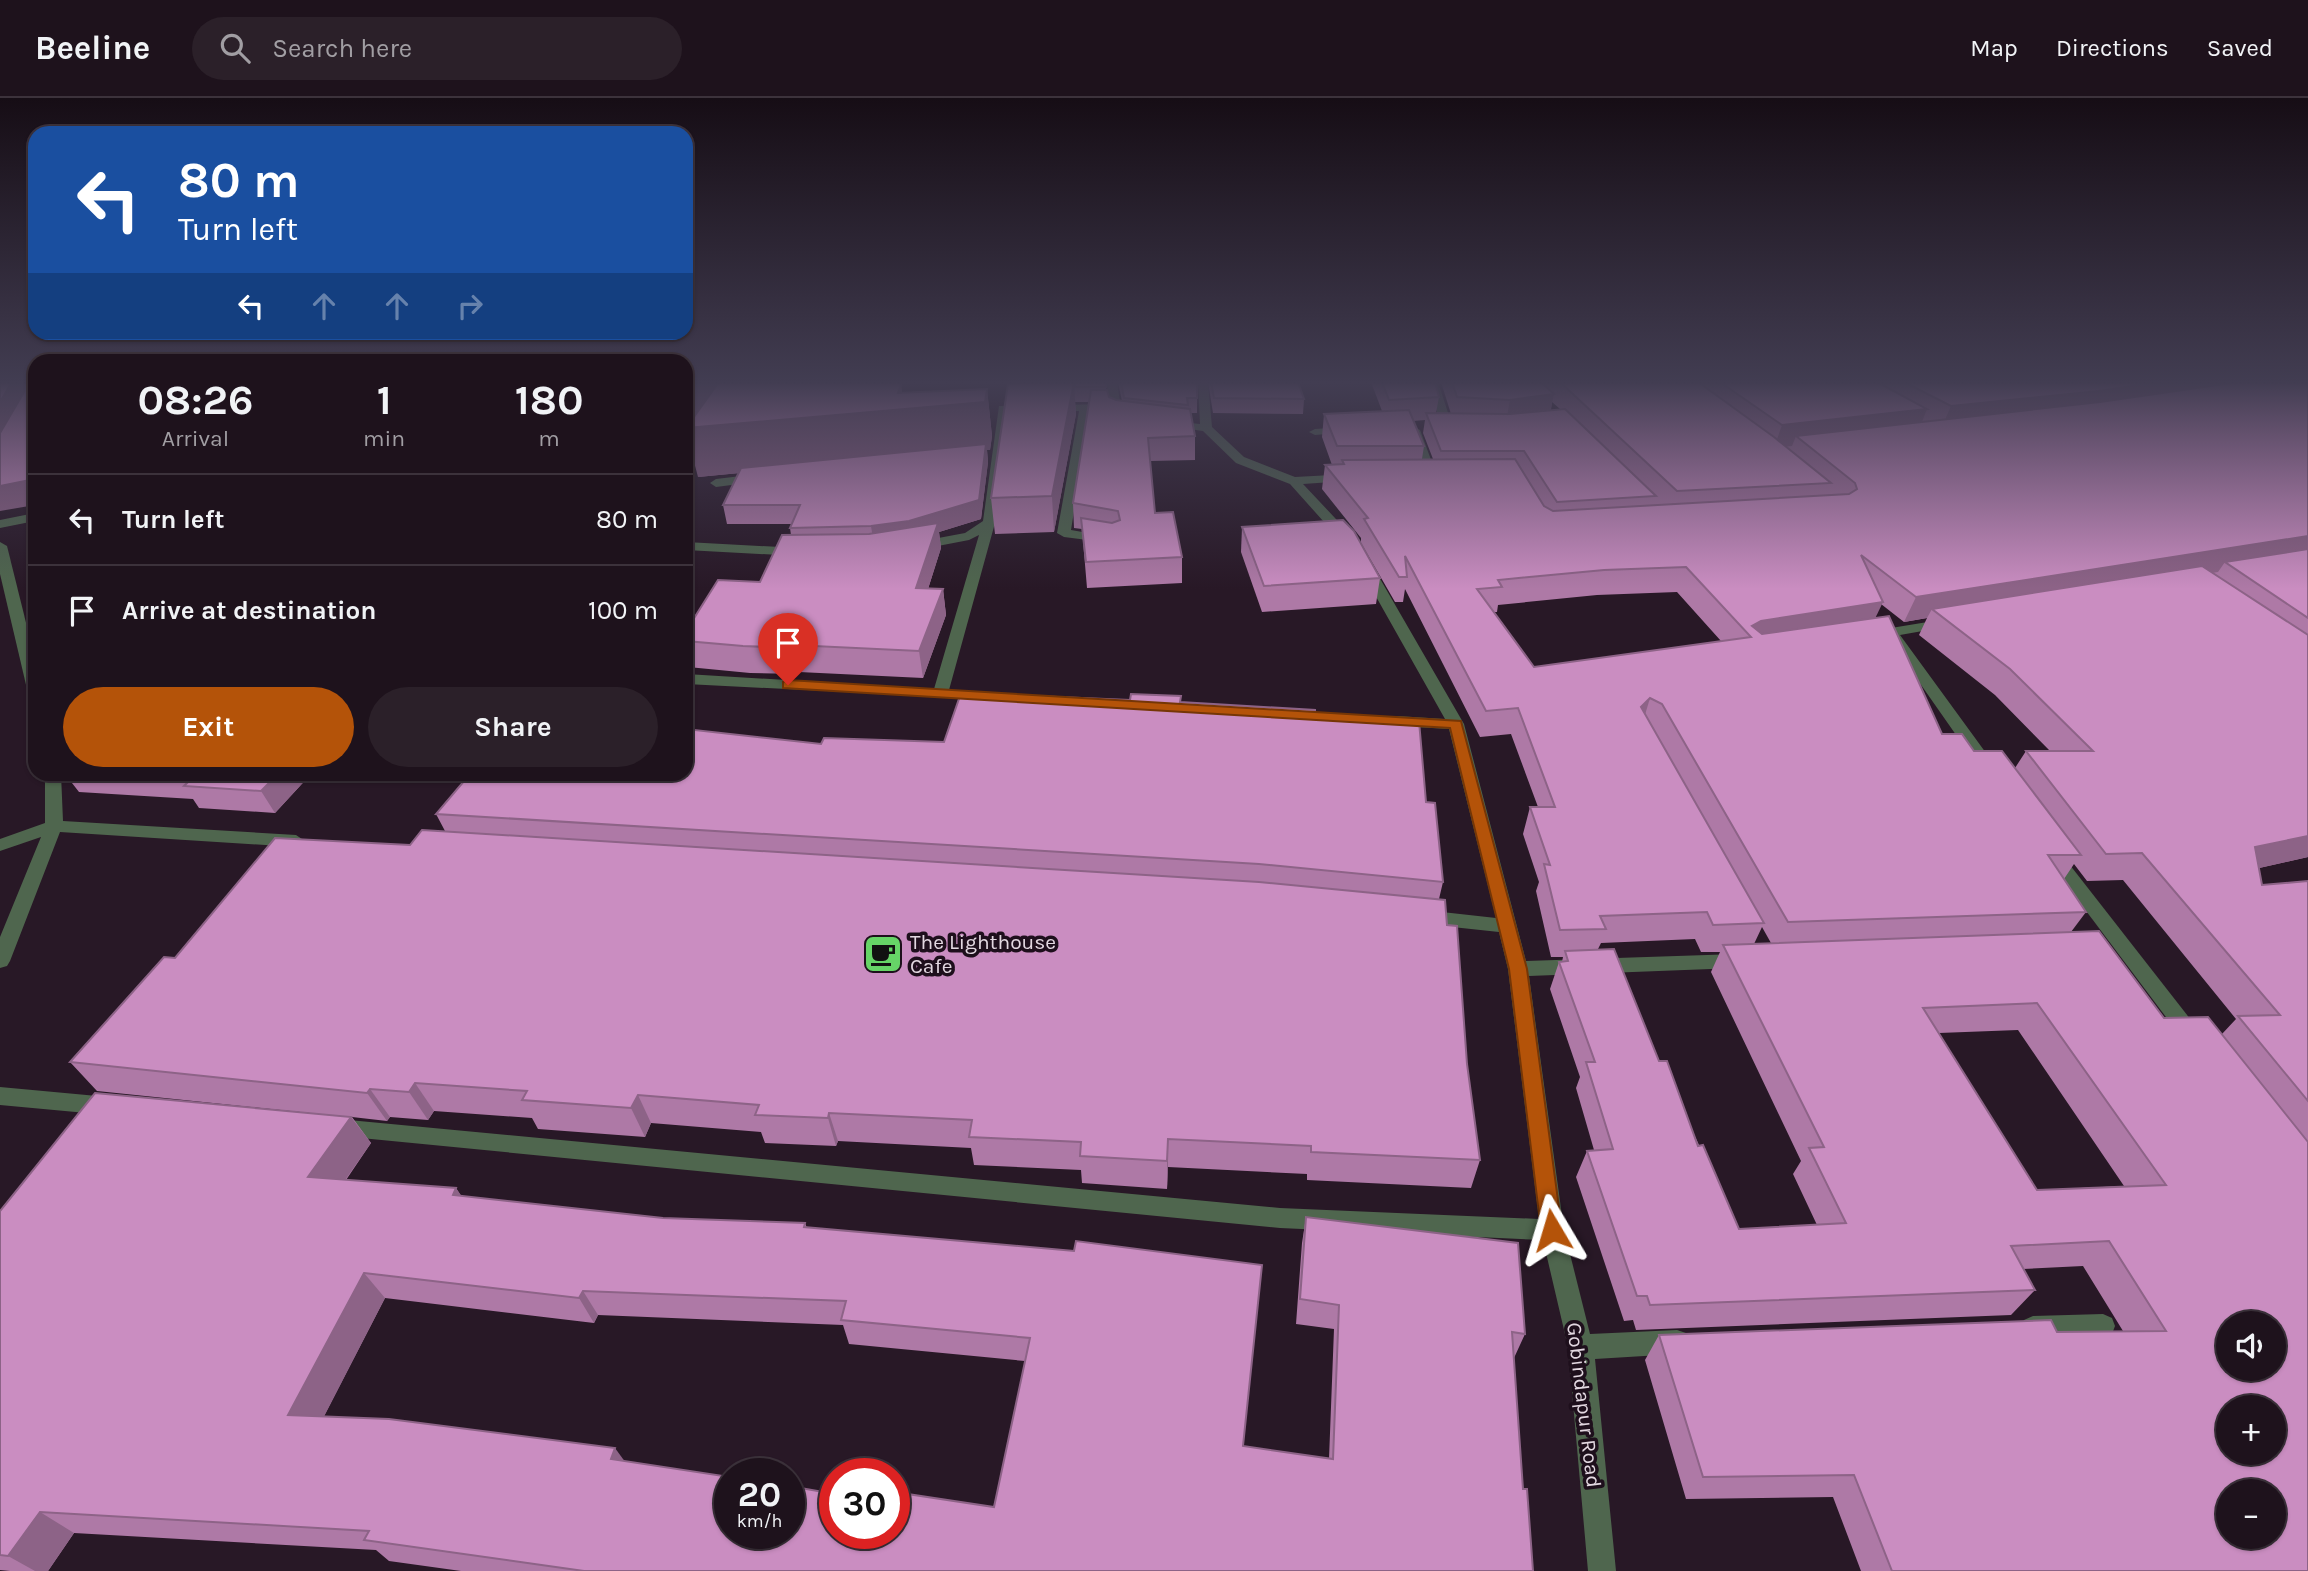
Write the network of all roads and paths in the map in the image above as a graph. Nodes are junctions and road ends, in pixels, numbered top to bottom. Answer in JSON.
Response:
{"nodes":[{"id":1,"x":991,"y":451,"type":"edge"},
{"id":2,"x":1078,"y":451,"type":"edge"},
{"id":3,"x":1230,"y":451,"type":"edge"},
{"id":4,"x":1430,"y":451,"type":"edge"},
{"id":5,"x":1365,"y":476,"type":"edge"},
{"id":6,"x":1431,"y":476,"type":"edge"},
{"id":7,"x":770,"y":477,"type":"edge"},
{"id":8,"x":1294,"y":481,"type":"junction"},
{"id":9,"x":716,"y":483,"type":"dead end"},
{"id":10,"x":28,"y":518,"type":"edge"},
{"id":11,"x":989,"y":523,"type":"junction"},
{"id":12,"x":0,"y":524,"type":"edge"},
{"id":13,"x":1113,"y":542,"type":"edge"},
{"id":14,"x":693,"y":547,"type":"edge"},
{"id":15,"x":0,"y":549,"type":"edge"},
{"id":16,"x":906,"y":549,"type":"edge"},
{"id":17,"x":818,"y":551,"type":"edge"},
{"id":18,"x":1965,"y":620,"type":"edge"},
{"id":19,"x":28,"y":629,"type":"edge"},
{"id":20,"x":693,"y":678,"type":"edge"},
{"id":21,"x":940,"y":694,"type":"junction"},
{"id":22,"x":996,"y":697,"type":"edge"},
{"id":23,"x":1387,"y":720,"type":"edge"},
{"id":24,"x":1456,"y":724,"type":"junction"},
{"id":25,"x":53,"y":781,"type":"edge"},
{"id":26,"x":2002,"y":787,"type":"edge"},
{"id":27,"x":54,"y":826,"type":"junction"},
{"id":28,"x":2042,"y":840,"type":"edge"},
{"id":29,"x":316,"y":842,"type":"edge"},
{"id":30,"x":0,"y":845,"type":"edge"},
{"id":31,"x":1410,"y":916,"type":"edge"},
{"id":32,"x":1507,"y":926,"type":"junction"},
{"id":33,"x":2122,"y":947,"type":"junction"},
{"id":34,"x":2095,"y":948,"type":"edge"},
{"id":35,"x":0,"y":961,"type":"edge"},
{"id":36,"x":1754,"y":961,"type":"edge"},
{"id":37,"x":1518,"y":969,"type":"junction"},
{"id":38,"x":2206,"y":1055,"type":"edge"},
{"id":39,"x":0,"y":1096,"type":"edge"},
{"id":40,"x":125,"y":1108,"type":"edge"},
{"id":41,"x":320,"y":1126,"type":"edge"},
{"id":42,"x":1552,"y":1230,"type":"junction"},
{"id":43,"x":2103,"y":1326,"type":"dead end"},
{"id":44,"x":2007,"y":1329,"type":"edge"},
{"id":45,"x":1705,"y":1340,"type":"edge"},
{"id":46,"x":1581,"y":1347,"type":"junction"},
{"id":47,"x":1602,"y":1571,"type":"edge"}],
"edges":[{"from":1,"to":11,"type":"street"},
{"from":2,"to":13,"type":"street"},
{"from":3,"to":8,"type":"street","name":"Gobindapur Road"},
{"from":4,"to":6,"type":"street"},
{"from":5,"to":8,"type":"street"},
{"from":7,"to":9,"type":"street"},
{"from":8,"to":24,"type":"street","name":"Gobindapur Road"},
{"from":10,"to":12,"type":"street"},
{"from":11,"to":16,"type":"street"},
{"from":11,"to":21,"type":"street"},
{"from":14,"to":17,"type":"street"},
{"from":15,"to":19,"type":"street"},
{"from":18,"to":26,"type":"street"},
{"from":20,"to":21,"type":"street"},
{"from":21,"to":22,"type":"street"},
{"from":23,"to":24,"type":"street"},
{"from":24,"to":32,"type":"street","name":"Gobindapur Road"},
{"from":25,"to":27,"type":"street"},
{"from":27,"to":29,"type":"street"},
{"from":27,"to":30,"type":"street"},
{"from":27,"to":35,"type":"street"},
{"from":28,"to":33,"type":"street"},
{"from":31,"to":32,"type":"street"},
{"from":32,"to":37,"type":"street","name":"Gobindapur Road"},
{"from":33,"to":34,"type":"street"},
{"from":33,"to":38,"type":"street"},
{"from":36,"to":37,"type":"street"},
{"from":37,"to":42,"type":"street","name":"Gobindapur Road"},
{"from":39,"to":40,"type":"street"},
{"from":41,"to":42,"type":"street"},
{"from":42,"to":46,"type":"street","name":"Gobindapur Road"},
{"from":43,"to":44,"type":"street"},
{"from":45,"to":46,"type":"street"},
{"from":46,"to":47,"type":"street","name":"Gobindapur Road"}]}
